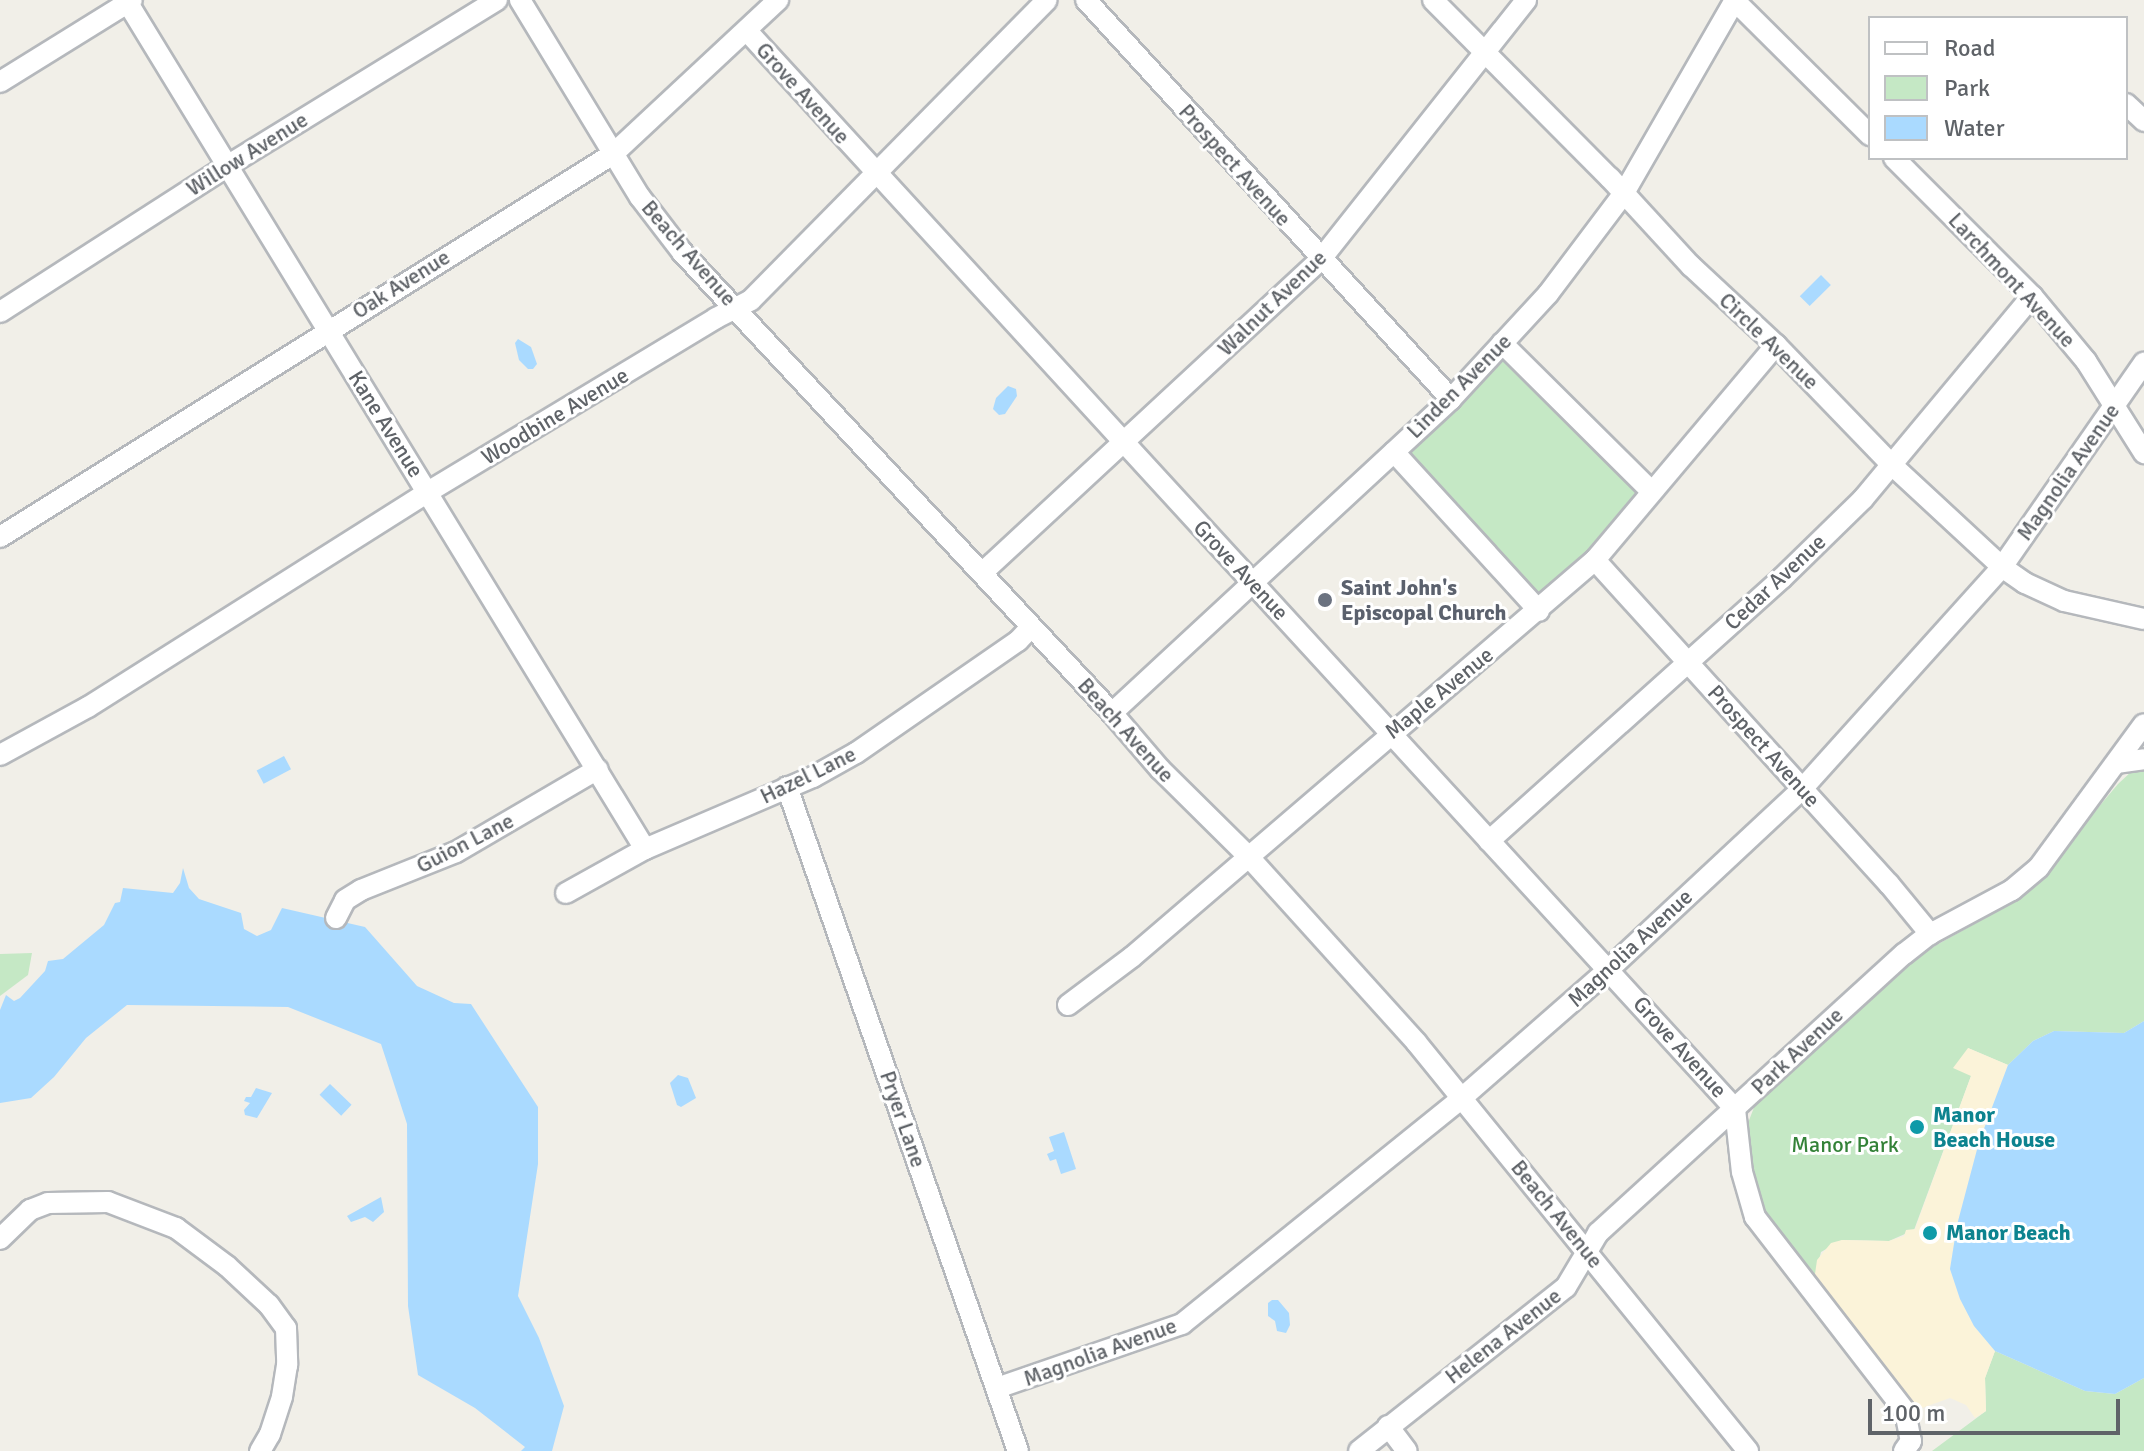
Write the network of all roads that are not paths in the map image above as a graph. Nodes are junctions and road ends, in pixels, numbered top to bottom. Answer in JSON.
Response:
{"nodes":[{"id":1,"x":497,"y":0,"type":"edge"},
{"id":2,"x":520,"y":0,"type":"edge"},
{"id":3,"x":778,"y":0,"type":"edge"},
{"id":4,"x":1047,"y":0,"type":"edge"},
{"id":5,"x":1086,"y":0,"type":"edge"},
{"id":6,"x":1433,"y":0,"type":"edge"},
{"id":7,"x":1526,"y":0,"type":"edge"},
{"id":8,"x":1734,"y":0,"type":"edge"},
{"id":9,"x":128,"y":1,"type":"edge"},
{"id":10,"x":747,"y":31,"type":"junction"},
{"id":11,"x":1485,"y":51,"type":"junction"},
{"id":12,"x":0,"y":82,"type":"edge"},
{"id":13,"x":2128,"y":106,"type":"edge"},
{"id":14,"x":2144,"y":121,"type":"edge"},
{"id":15,"x":1868,"y":133,"type":"edge"},
{"id":16,"x":613,"y":154,"type":"junction"},
{"id":17,"x":1896,"y":160,"type":"edge"},
{"id":18,"x":227,"y":166,"type":"junction"},
{"id":19,"x":875,"y":172,"type":"junction"},
{"id":20,"x":1624,"y":193,"type":"junction"},
{"id":21,"x":1321,"y":259,"type":"junction"},
{"id":22,"x":2032,"y":296,"type":"junction"},
{"id":23,"x":736,"y":308,"type":"junction"},
{"id":24,"x":0,"y":312,"type":"edge"},
{"id":25,"x":327,"y":330,"type":"junction"},
{"id":26,"x":1502,"y":343,"type":"junction"},
{"id":27,"x":1776,"y":345,"type":"junction"},
{"id":28,"x":2144,"y":363,"type":"edge"},
{"id":29,"x":2144,"y":389,"type":"edge"},
{"id":30,"x":1451,"y":399,"type":"junction"},
{"id":31,"x":2114,"y":406,"type":"junction"},
{"id":32,"x":1124,"y":443,"type":"junction"},
{"id":33,"x":1394,"y":452,"type":"junction"},
{"id":34,"x":2144,"y":453,"type":"edge"},
{"id":35,"x":1893,"y":466,"type":"junction"},
{"id":36,"x":428,"y":492,"type":"junction"},
{"id":37,"x":1652,"y":492,"type":"junction"},
{"id":38,"x":0,"y":537,"type":"edge"},
{"id":39,"x":1595,"y":560,"type":"junction"},
{"id":40,"x":2002,"y":567,"type":"junction"},
{"id":41,"x":982,"y":573,"type":"junction"},
{"id":42,"x":1254,"y":584,"type":"junction"},
{"id":43,"x":1539,"y":611,"type":"junction"},
{"id":44,"x":2144,"y":619,"type":"edge"},
{"id":45,"x":1031,"y":627,"type":"junction"},
{"id":46,"x":1688,"y":662,"type":"junction"},
{"id":47,"x":1112,"y":713,"type":"junction"},
{"id":48,"x":2144,"y":724,"type":"edge"},
{"id":49,"x":1390,"y":732,"type":"junction"},
{"id":50,"x":0,"y":755,"type":"edge"},
{"id":51,"x":2144,"y":759,"type":"edge"},
{"id":52,"x":2117,"y":763,"type":"junction"},
{"id":53,"x":598,"y":769,"type":"junction"},
{"id":54,"x":787,"y":787,"type":"junction"},
{"id":55,"x":1803,"y":788,"type":"junction"},
{"id":56,"x":1489,"y":841,"type":"junction"},
{"id":57,"x":645,"y":849,"type":"junction"},
{"id":58,"x":1248,"y":856,"type":"junction"},
{"id":59,"x":566,"y":893,"type":"dead end"},
{"id":60,"x":336,"y":918,"type":"dead end"},
{"id":61,"x":1930,"y":934,"type":"junction"},
{"id":62,"x":1609,"y":969,"type":"junction"},
{"id":63,"x":1068,"y":1005,"type":"dead end"},
{"id":64,"x":1463,"y":1097,"type":"junction"},
{"id":65,"x":1735,"y":1109,"type":"junction"},
{"id":66,"x":0,"y":1239,"type":"edge"},
{"id":67,"x":1587,"y":1251,"type":"junction"},
{"id":68,"x":997,"y":1388,"type":"junction"},
{"id":69,"x":1388,"y":1426,"type":"junction"},
{"id":70,"x":260,"y":1451,"type":"edge"},
{"id":71,"x":1018,"y":1451,"type":"edge"},
{"id":72,"x":1359,"y":1451,"type":"edge"},
{"id":73,"x":1407,"y":1451,"type":"edge"},
{"id":74,"x":1748,"y":1451,"type":"edge"},
{"id":75,"x":1904,"y":1451,"type":"edge"}],
"edges":[{"from":1,"to":18,"type":"street","name":"Willow Avenue"},
{"from":2,"to":16,"type":"street","name":"Beach Avenue"},
{"from":3,"to":10,"type":"street","name":"Oak Avenue"},
{"from":4,"to":19,"type":"street","name":"Woodbine Avenue"},
{"from":5,"to":21,"type":"street","name":"Prospect Avenue"},
{"from":6,"to":11,"type":"street","name":"Circle Avenue"},
{"from":7,"to":11,"type":"street","name":"Walnut Avenue"},
{"from":8,"to":15,"type":"street"},
{"from":8,"to":20,"type":"street","name":"Linden Avenue"},
{"from":9,"to":12,"type":"street"},
{"from":9,"to":18,"type":"street","name":"Kane Avenue"},
{"from":10,"to":16,"type":"street","name":"Oak Avenue"},
{"from":10,"to":19,"type":"street","name":"Grove Avenue"},
{"from":11,"to":20,"type":"street","name":"Circle Avenue"},
{"from":11,"to":21,"type":"street","name":"Walnut Avenue"},
{"from":13,"to":14,"type":"street"},
{"from":16,"to":23,"type":"street","name":"Beach Avenue"},
{"from":16,"to":25,"type":"street","name":"Oak Avenue"},
{"from":17,"to":22,"type":"street","name":"Larchmont Avenue"},
{"from":18,"to":24,"type":"street","name":"Willow Avenue"},
{"from":18,"to":25,"type":"street","name":"Kane Avenue"},
{"from":19,"to":23,"type":"street","name":"Woodbine Avenue"},
{"from":19,"to":32,"type":"street","name":"Grove Avenue"},
{"from":20,"to":26,"type":"street","name":"Linden Avenue"},
{"from":20,"to":27,"type":"street","name":"Circle Avenue"},
{"from":21,"to":30,"type":"street","name":"Prospect Avenue"},
{"from":21,"to":32,"type":"street","name":"Walnut Avenue"},
{"from":22,"to":31,"type":"street","name":"Larchmont Avenue"},
{"from":22,"to":35,"type":"street","name":"Cedar Avenue"},
{"from":23,"to":36,"type":"street","name":"Woodbine Avenue"},
{"from":23,"to":41,"type":"street","name":"Beach Avenue"},
{"from":25,"to":36,"type":"street","name":"Kane Avenue"},
{"from":25,"to":38,"type":"street","name":"Oak Avenue"},
{"from":26,"to":30,"type":"street","name":"Linden Avenue"},
{"from":26,"to":37,"type":"street"},
{"from":27,"to":35,"type":"street","name":"Circle Avenue"},
{"from":27,"to":37,"type":"street","name":"Maple Avenue"},
{"from":28,"to":31,"type":"street","name":"Magnolia Avenue"},
{"from":29,"to":31,"type":"street"},
{"from":30,"to":33,"type":"street","name":"Linden Avenue"},
{"from":31,"to":34,"type":"street","name":"Larchmont Avenue"},
{"from":31,"to":40,"type":"street","name":"Magnolia Avenue"},
{"from":32,"to":41,"type":"street","name":"Walnut Avenue"},
{"from":32,"to":42,"type":"street","name":"Grove Avenue"},
{"from":33,"to":42,"type":"street","name":"Linden Avenue"},
{"from":33,"to":43,"type":"street"},
{"from":35,"to":40,"type":"street","name":"Circle Avenue"},
{"from":35,"to":46,"type":"street","name":"Cedar Avenue"},
{"from":36,"to":50,"type":"street","name":"Woodbine Avenue"},
{"from":36,"to":53,"type":"street","name":"Kane Avenue"},
{"from":37,"to":39,"type":"street","name":"Maple Avenue"},
{"from":39,"to":43,"type":"street","name":"Maple Avenue"},
{"from":39,"to":46,"type":"street","name":"Prospect Avenue"},
{"from":40,"to":44,"type":"street","name":"Circle Avenue"},
{"from":40,"to":55,"type":"street","name":"Magnolia Avenue"},
{"from":41,"to":45,"type":"street","name":"Beach Avenue"},
{"from":42,"to":47,"type":"street","name":"Linden Avenue"},
{"from":42,"to":49,"type":"street","name":"Grove Avenue"},
{"from":43,"to":49,"type":"street","name":"Maple Avenue"},
{"from":45,"to":47,"type":"street","name":"Beach Avenue"},
{"from":45,"to":54,"type":"street","name":"Hazel Lane"},
{"from":46,"to":55,"type":"street","name":"Prospect Avenue"},
{"from":46,"to":56,"type":"street","name":"Cedar Avenue"},
{"from":47,"to":58,"type":"street","name":"Beach Avenue"},
{"from":48,"to":52,"type":"street","name":"Park Avenue"},
{"from":49,"to":56,"type":"street","name":"Grove Avenue"},
{"from":49,"to":58,"type":"street","name":"Maple Avenue"},
{"from":51,"to":52,"type":"street"},
{"from":52,"to":61,"type":"street","name":"Park Avenue"},
{"from":53,"to":57,"type":"street","name":"Kane Avenue"},
{"from":53,"to":60,"type":"street","name":"Guion Lane"},
{"from":54,"to":57,"type":"street","name":"Hazel Lane"},
{"from":54,"to":68,"type":"street","name":"Pryer Lane"},
{"from":55,"to":61,"type":"street","name":"Prospect Avenue"},
{"from":55,"to":62,"type":"street","name":"Magnolia Avenue"},
{"from":56,"to":62,"type":"street","name":"Grove Avenue"},
{"from":57,"to":59,"type":"street","name":"Hazel Lane"},
{"from":58,"to":63,"type":"street","name":"Maple Avenue"},
{"from":58,"to":64,"type":"street","name":"Beach Avenue"},
{"from":61,"to":65,"type":"street","name":"Park Avenue"},
{"from":62,"to":64,"type":"street","name":"Magnolia Avenue"},
{"from":62,"to":65,"type":"street","name":"Grove Avenue"},
{"from":64,"to":67,"type":"street","name":"Beach Avenue"},
{"from":64,"to":68,"type":"street","name":"Magnolia Avenue"},
{"from":65,"to":67,"type":"street","name":"Helena Avenue"},
{"from":65,"to":75,"type":"street","name":"Park Avenue"},
{"from":66,"to":70,"type":"street"},
{"from":67,"to":69,"type":"street","name":"Helena Avenue"},
{"from":67,"to":74,"type":"street","name":"Beach Avenue"},
{"from":68,"to":71,"type":"street","name":"Pryer Lane"},
{"from":69,"to":72,"type":"street","name":"Helena Avenue"},
{"from":69,"to":73,"type":"street"}]}
